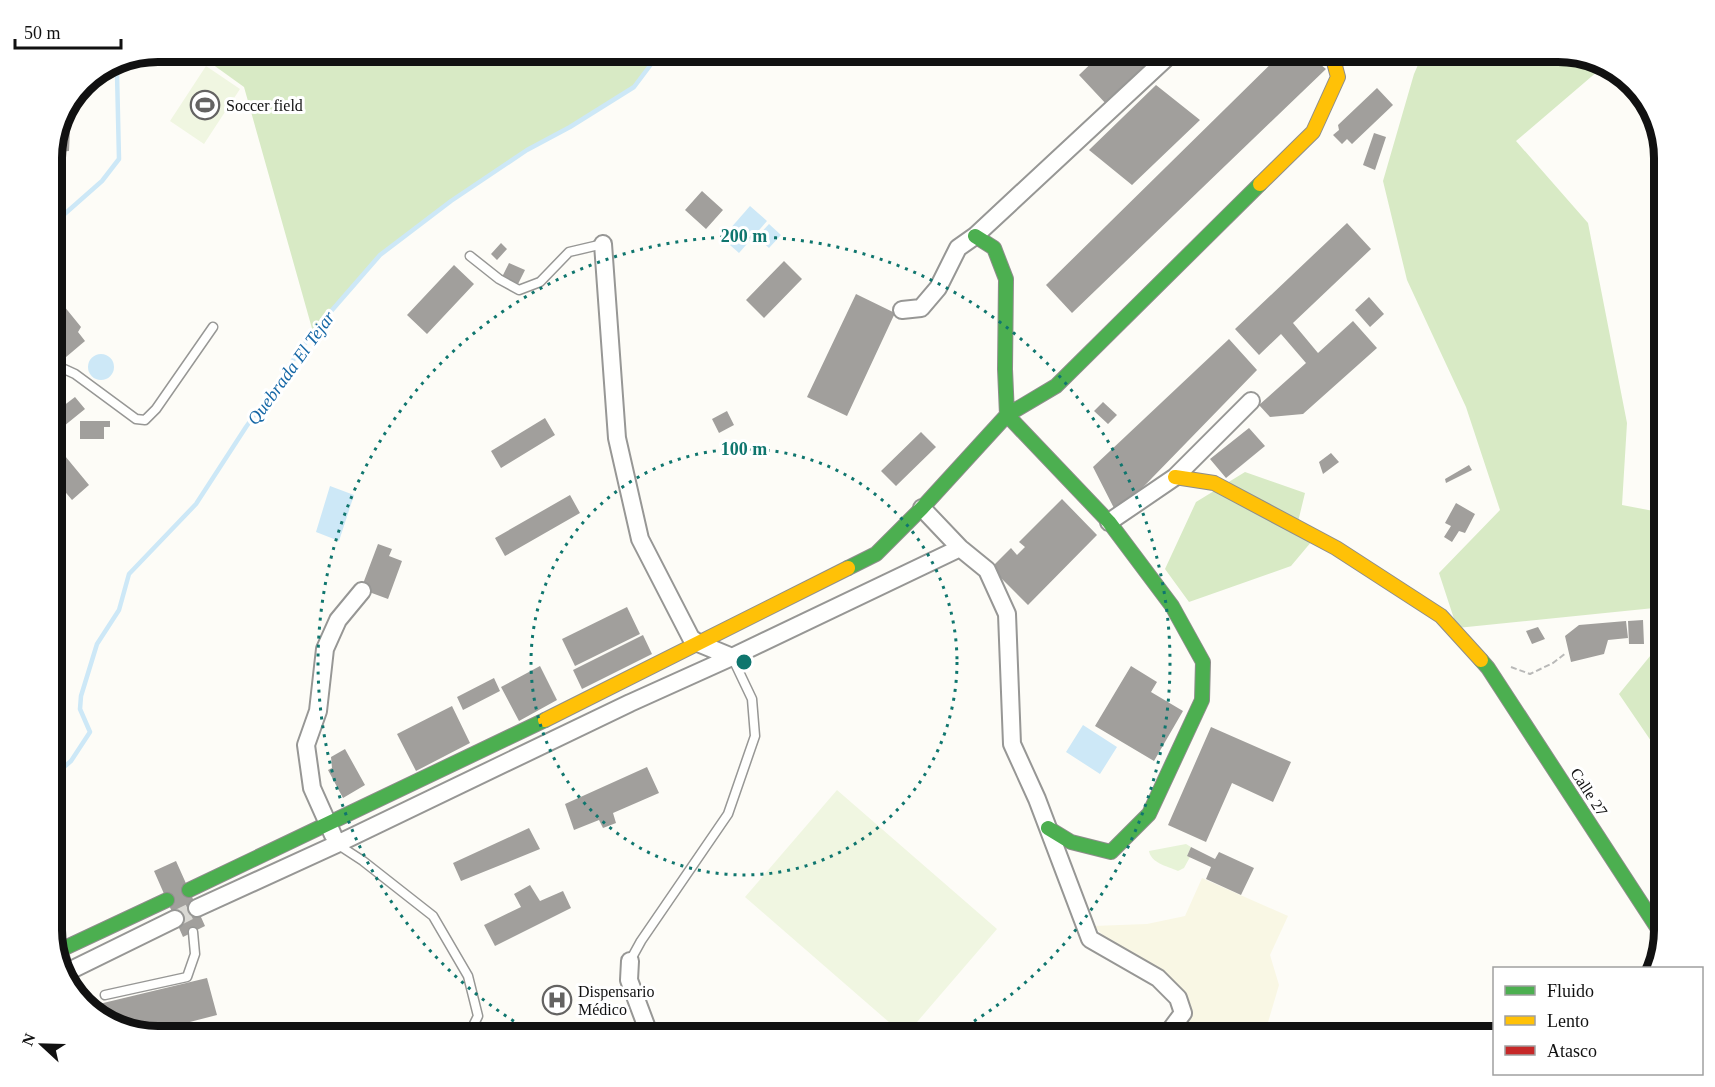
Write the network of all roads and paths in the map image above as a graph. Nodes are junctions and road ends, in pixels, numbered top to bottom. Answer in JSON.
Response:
{"nodes":[{"id":1,"x":1162,"y":62,"type":"edge"},
{"id":2,"x":1334,"y":62,"type":"edge"},
{"id":3,"x":975,"y":236,"type":"junction"},
{"id":4,"x":603,"y":244,"type":"joint"},
{"id":5,"x":470,"y":256,"type":"dead end"},
{"id":6,"x":902,"y":310,"type":"dead end"},
{"id":7,"x":213,"y":327,"type":"dead end"},
{"id":8,"x":62,"y":368,"type":"edge"},
{"id":9,"x":1251,"y":401,"type":"dead end"},
{"id":10,"x":1007,"y":415,"type":"junction"},
{"id":11,"x":1175,"y":477,"type":"junction"},
{"id":12,"x":922,"y":508,"type":"junction"},
{"id":13,"x":1109,"y":522,"type":"junction"},
{"id":14,"x":960,"y":548,"type":"junction"},
{"id":15,"x":363,"y":591,"type":"dead end"},
{"id":16,"x":698,"y":643,"type":"junction"},
{"id":17,"x":1566,"y":653,"type":"dead end"},
{"id":18,"x":732,"y":657,"type":"junction"},
{"id":19,"x":1488,"y":668,"type":"junction"},
{"id":20,"x":619,"y":684,"type":"junction"},
{"id":21,"x":630,"y":703,"type":"junction"},
{"id":22,"x":328,"y":825,"type":"junction"},
{"id":23,"x":1048,"y":828,"type":"junction"},
{"id":24,"x":337,"y":844,"type":"junction"},
{"id":25,"x":189,"y":890,"type":"dead end"},
{"id":26,"x":165,"y":901,"type":"joint"},
{"id":27,"x":197,"y":908,"type":"tunnel mouth"},
{"id":28,"x":120,"y":922,"type":"junction"},
{"id":29,"x":1654,"y":923,"type":"edge"},
{"id":30,"x":193,"y":932,"type":"dead end"},
{"id":31,"x":128,"y":942,"type":"junction"},
{"id":32,"x":63,"y":949,"type":"edge"},
{"id":33,"x":630,"y":961,"type":"joint"},
{"id":34,"x":73,"y":974,"type":"edge"},
{"id":35,"x":105,"y":995,"type":"dead end"},
{"id":36,"x":473,"y":1026,"type":"edge"},
{"id":37,"x":646,"y":1026,"type":"edge"},
{"id":38,"x":1173,"y":1026,"type":"edge"}],
"edges":[{"from":1,"to":3,"type":"street"},
{"from":2,"to":10,"type":"street"},
{"from":3,"to":6,"type":"street"},
{"from":3,"to":10,"type":"street"},
{"from":4,"to":5,"type":"lane"},
{"from":4,"to":16,"type":"street"},
{"from":7,"to":8,"type":"lane"},
{"from":9,"to":11,"type":"street"},
{"from":10,"to":12,"type":"street"},
{"from":10,"to":13,"type":"street"},
{"from":11,"to":13,"type":"street"},
{"from":11,"to":19,"type":"street","name":"Calle 27"},
{"from":12,"to":14,"type":"street"},
{"from":12,"to":16,"type":"street"},
{"from":13,"to":23,"type":"street"},
{"from":14,"to":18,"type":"street"},
{"from":14,"to":23,"type":"street"},
{"from":15,"to":22,"type":"street"},
{"from":16,"to":18,"type":"street"},
{"from":16,"to":20,"type":"street"},
{"from":17,"to":19,"type":"path"},
{"from":18,"to":21,"type":"street"},
{"from":18,"to":33,"type":"lane"},
{"from":19,"to":29,"type":"street","name":"Calle 27"},
{"from":20,"to":21,"type":"street"},
{"from":20,"to":22,"type":"street"},
{"from":21,"to":24,"type":"street"},
{"from":22,"to":24,"type":"street"},
{"from":22,"to":25,"type":"street"},
{"from":23,"to":38,"type":"street"},
{"from":24,"to":27,"type":"street"},
{"from":24,"to":36,"type":"lane"},
{"from":26,"to":28,"type":"street"},
{"from":26,"to":31,"type":"street"},
{"from":28,"to":31,"type":"street"},
{"from":28,"to":32,"type":"street"},
{"from":30,"to":35,"type":"lane"},
{"from":31,"to":34,"type":"street"},
{"from":33,"to":37,"type":"street"}]}
